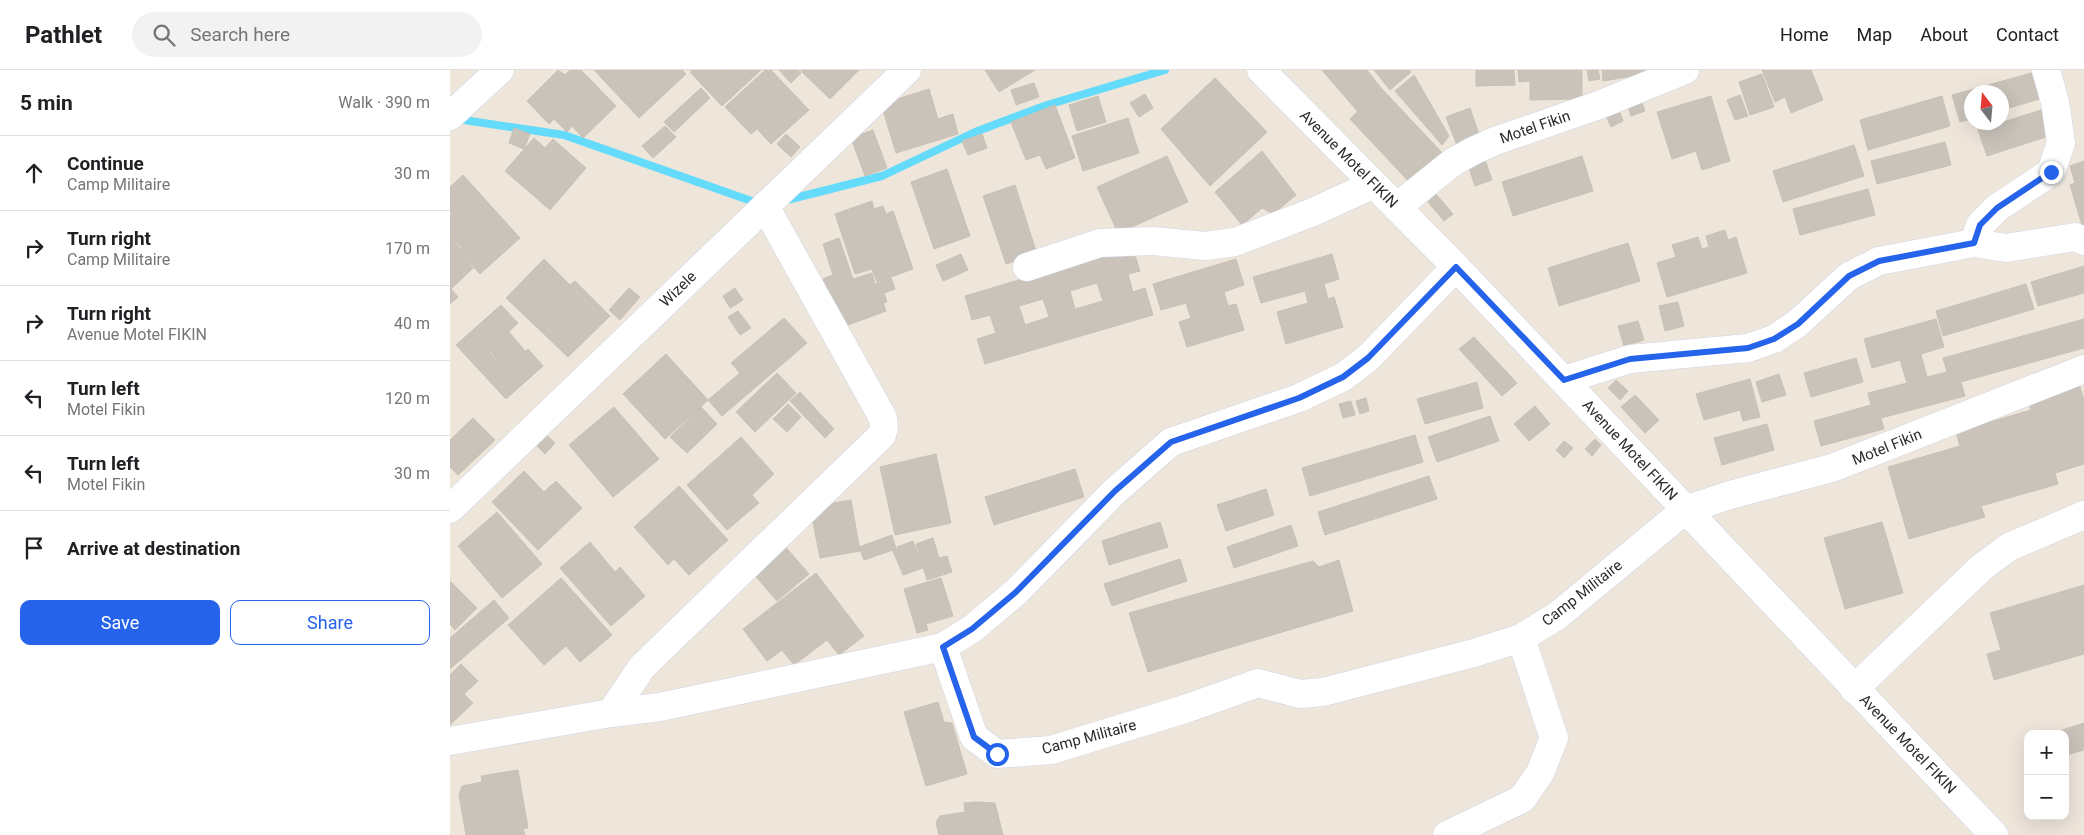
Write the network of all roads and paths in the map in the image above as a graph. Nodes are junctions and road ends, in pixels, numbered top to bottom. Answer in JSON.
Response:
{"nodes":[{"id":1,"x":500,"y":70,"type":"edge"},
{"id":2,"x":907,"y":70,"type":"edge"},
{"id":3,"x":1261,"y":70,"type":"edge"},
{"id":4,"x":1685,"y":70,"type":"edge"},
{"id":5,"x":2046,"y":70,"type":"edge"},
{"id":6,"x":450,"y":116,"type":"edge"},
{"id":7,"x":1372,"y":184,"type":"junction"},
{"id":8,"x":765,"y":206,"type":"junction"},
{"id":9,"x":1397,"y":207,"type":"junction"},
{"id":10,"x":2084,"y":241,"type":"edge"},
{"id":11,"x":1974,"y":243,"type":"junction"},
{"id":12,"x":1027,"y":267,"type":"dead end"},
{"id":13,"x":1456,"y":267,"type":"junction"},
{"id":14,"x":2084,"y":369,"type":"edge"},
{"id":15,"x":1564,"y":380,"type":"junction"},
{"id":16,"x":450,"y":508,"type":"edge"},
{"id":17,"x":1685,"y":510,"type":"junction"},
{"id":18,"x":2084,"y":515,"type":"edge"},
{"id":19,"x":1520,"y":638,"type":"junction"},
{"id":20,"x":943,"y":647,"type":"junction"},
{"id":21,"x":1854,"y":689,"type":"junction"},
{"id":22,"x":611,"y":713,"type":"junction"},
{"id":23,"x":450,"y":741,"type":"edge"},
{"id":24,"x":1447,"y":835,"type":"edge"},
{"id":25,"x":1994,"y":835,"type":"edge"}],
"edges":[{"from":1,"to":6,"type":"street"},
{"from":2,"to":8,"type":"street","name":"Wizele"},
{"from":3,"to":7,"type":"street","name":"Avenue Motel FIKIN"},
{"from":4,"to":9,"type":"street","name":"Motel Fikin"},
{"from":5,"to":11,"type":"street"},
{"from":7,"to":9,"type":"street","name":"Avenue Motel FIKIN"},
{"from":7,"to":12,"type":"street"},
{"from":8,"to":16,"type":"street","name":"Wizele"},
{"from":8,"to":22,"type":"street"},
{"from":9,"to":13,"type":"street","name":"Avenue Motel FIKIN"},
{"from":10,"to":11,"type":"street"},
{"from":11,"to":15,"type":"street"},
{"from":13,"to":15,"type":"street","name":"Avenue Motel FIKIN"},
{"from":13,"to":20,"type":"street"},
{"from":14,"to":17,"type":"street","name":"Motel Fikin"},
{"from":15,"to":17,"type":"street","name":"Avenue Motel FIKIN"},
{"from":17,"to":19,"type":"street","name":"Camp Militaire"},
{"from":17,"to":21,"type":"street","name":"Avenue Motel FIKIN"},
{"from":18,"to":21,"type":"street"},
{"from":19,"to":20,"type":"street","name":"Camp Militaire"},
{"from":19,"to":24,"type":"street"},
{"from":20,"to":22,"type":"street"},
{"from":21,"to":25,"type":"street","name":"Avenue Motel FIKIN"},
{"from":22,"to":23,"type":"street"}]}
